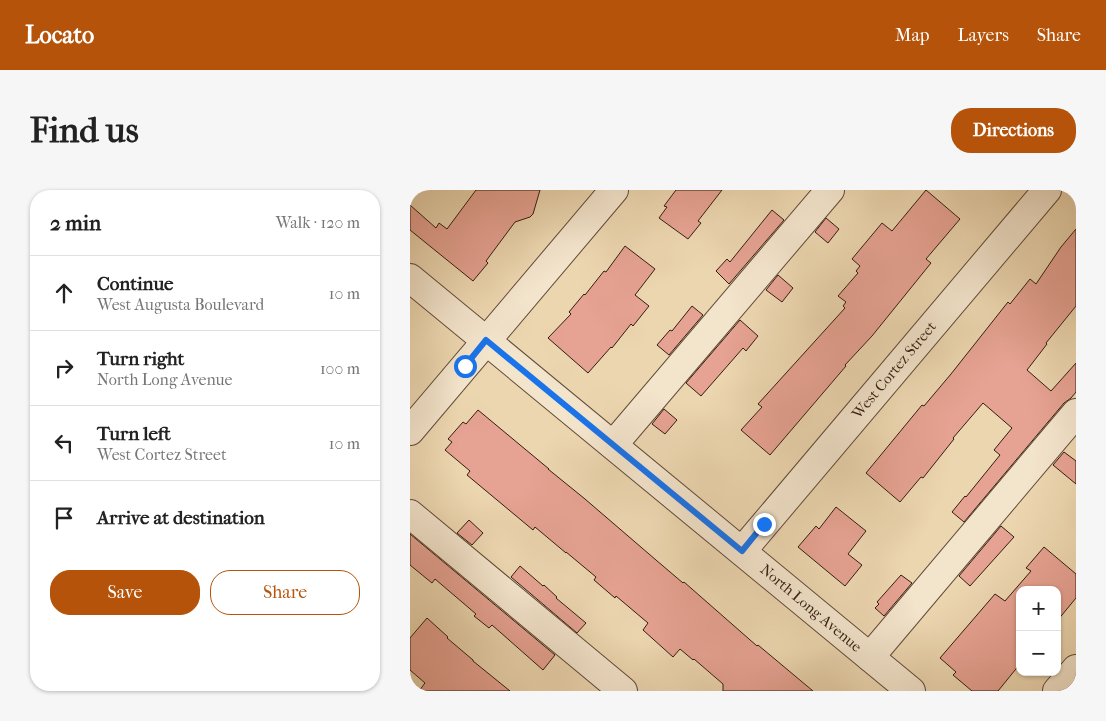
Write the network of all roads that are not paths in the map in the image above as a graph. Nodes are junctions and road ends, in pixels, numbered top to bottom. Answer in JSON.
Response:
{"nodes":[{"id":1,"x":614,"y":190,"type":"edge"},
{"id":2,"x":830,"y":190,"type":"edge"},
{"id":3,"x":1047,"y":190,"type":"edge"},
{"id":4,"x":410,"y":278,"type":"edge"},
{"id":5,"x":486,"y":340,"type":"junction"},
{"id":6,"x":1076,"y":413,"type":"edge"},
{"id":7,"x":410,"y":431,"type":"edge"},
{"id":8,"x":613,"y":445,"type":"junction"},
{"id":9,"x":410,"y":514,"type":"edge"},
{"id":10,"x":742,"y":551,"type":"junction"},
{"id":11,"x":870,"y":657,"type":"junction"},
{"id":12,"x":1076,"y":669,"type":"edge"},
{"id":13,"x":623,"y":691,"type":"edge"},
{"id":14,"x":911,"y":691,"type":"edge"},
{"id":15,"x":1057,"y":691,"type":"edge"}],
"edges":[{"from":1,"to":5,"type":"street"},
{"from":2,"to":8,"type":"street"},
{"from":3,"to":10,"type":"street","name":"West Cortez Street"},
{"from":4,"to":5,"type":"street","name":"North Long Avenue"},
{"from":5,"to":7,"type":"street"},
{"from":5,"to":8,"type":"street","name":"North Long Avenue"},
{"from":6,"to":11,"type":"street"},
{"from":8,"to":10,"type":"street","name":"North Long Avenue"},
{"from":9,"to":13,"type":"street"},
{"from":10,"to":11,"type":"street","name":"North Long Avenue"},
{"from":11,"to":14,"type":"street","name":"North Long Avenue"},
{"from":12,"to":15,"type":"street"}]}
